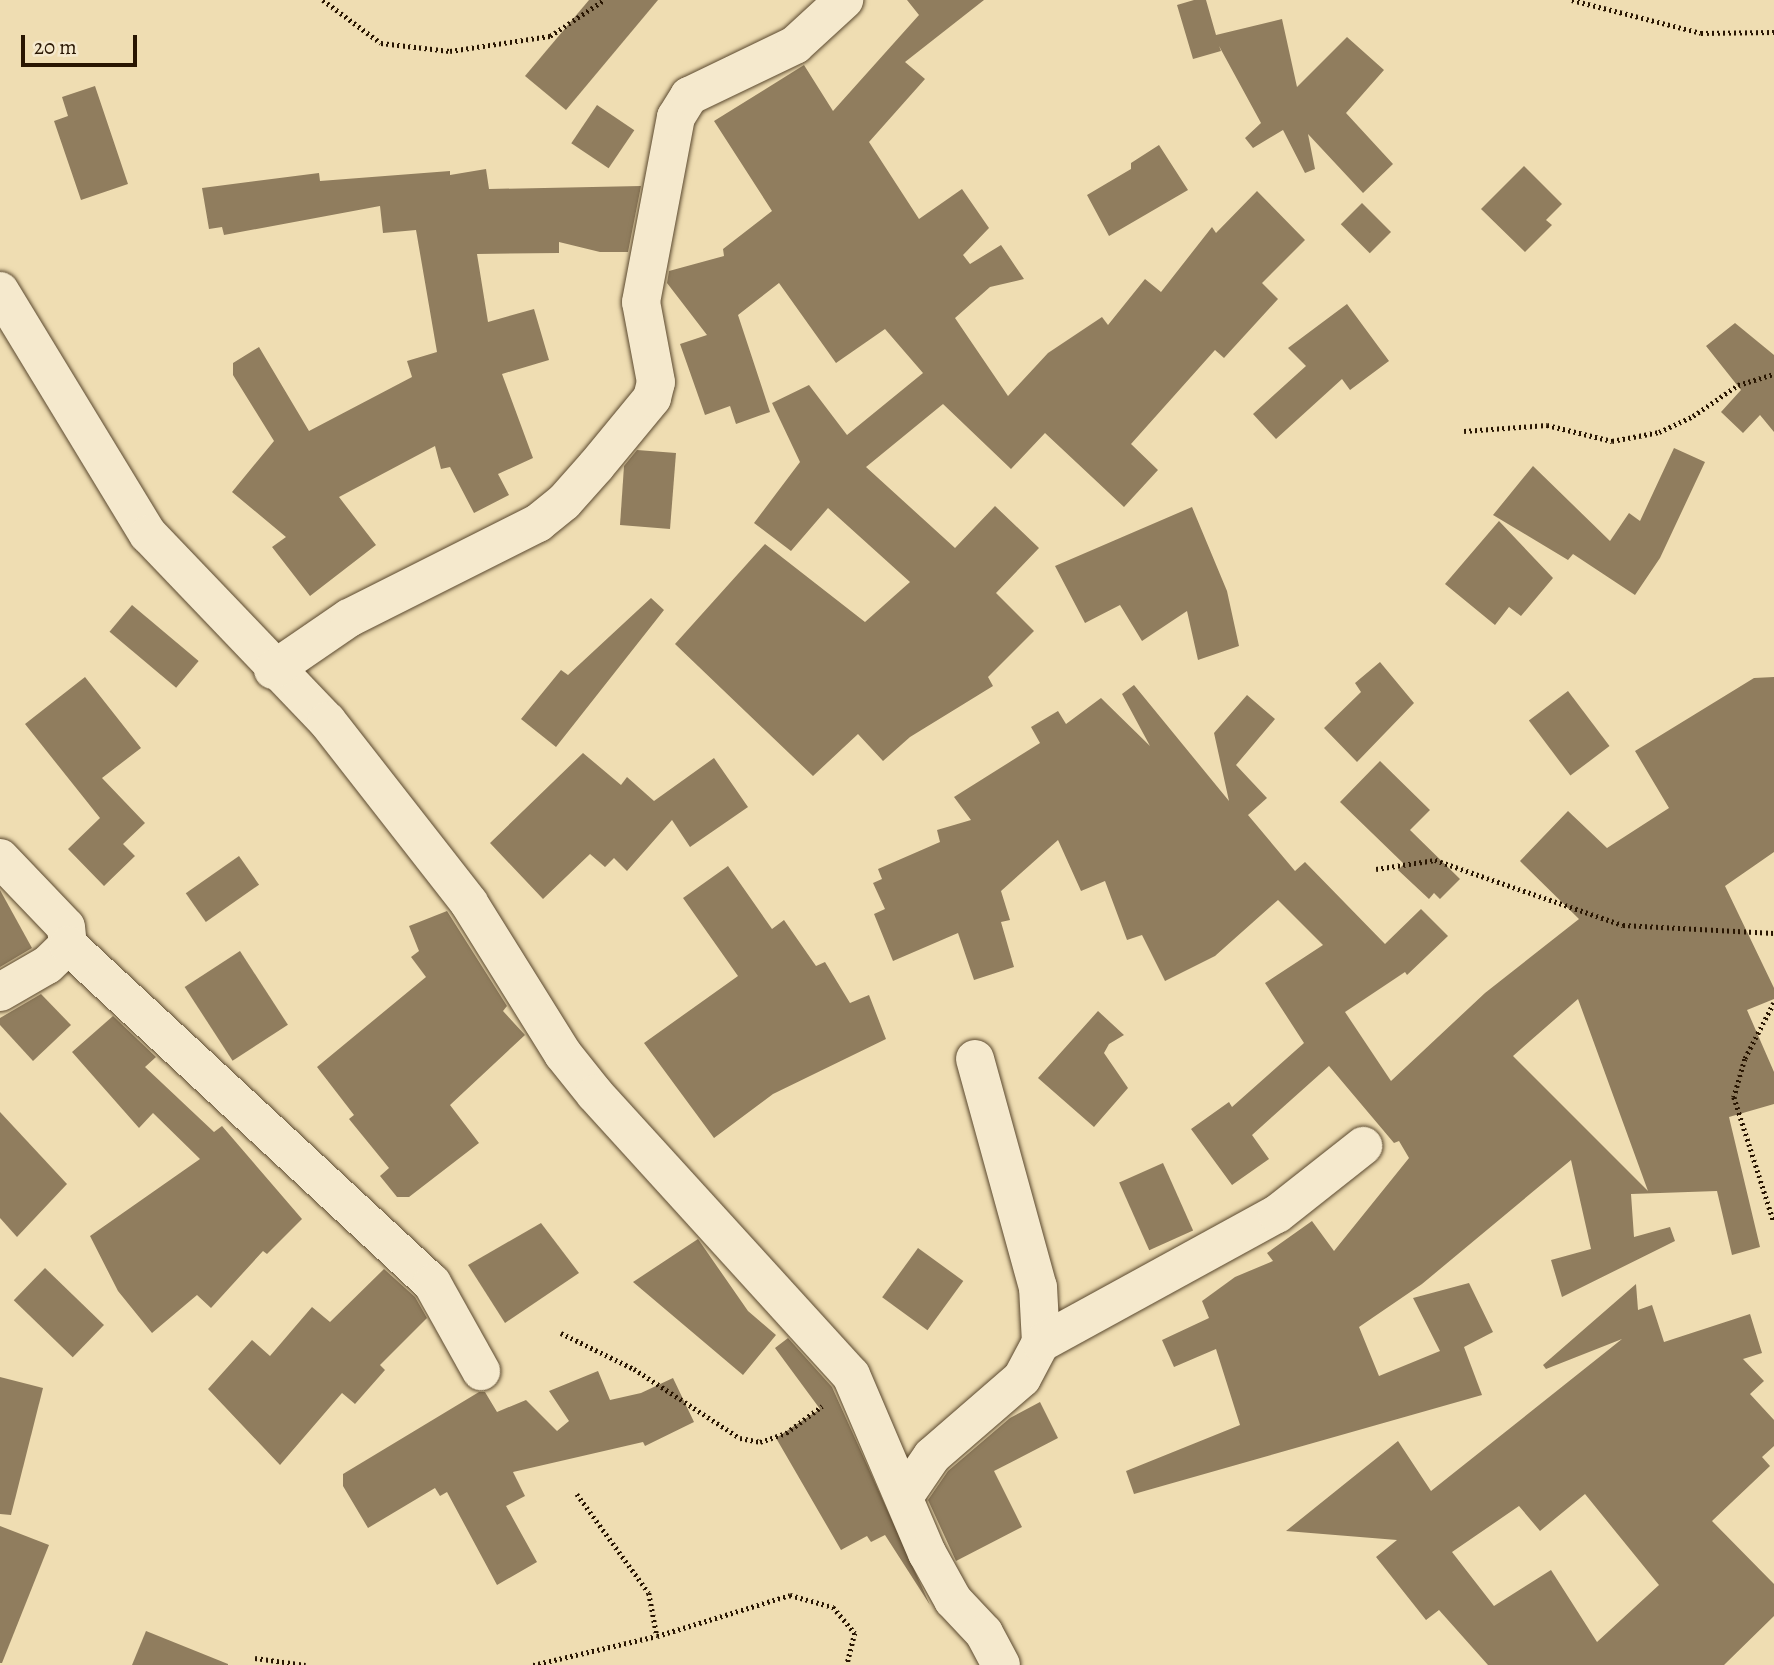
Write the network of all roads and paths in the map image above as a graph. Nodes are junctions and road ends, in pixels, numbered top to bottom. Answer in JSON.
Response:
{"nodes":[{"id":1,"x":323,"y":0,"type":"edge"},
{"id":2,"x":604,"y":0,"type":"edge"},
{"id":3,"x":844,"y":0,"type":"edge"},
{"id":4,"x":1572,"y":0,"type":"edge"},
{"id":5,"x":1774,"y":32,"type":"edge"},
{"id":6,"x":0,"y":291,"type":"edge"},
{"id":7,"x":1774,"y":374,"type":"edge"},
{"id":8,"x":1464,"y":431,"type":"dead end"},
{"id":9,"x":274,"y":670,"type":"junction"},
{"id":10,"x":0,"y":858,"type":"edge"},
{"id":11,"x":1376,"y":869,"type":"dead end"},
{"id":12,"x":1774,"y":933,"type":"edge"},
{"id":13,"x":68,"y":945,"type":"junction"},
{"id":14,"x":0,"y":992,"type":"edge"},
{"id":15,"x":1774,"y":1003,"type":"edge"},
{"id":16,"x":975,"y":1059,"type":"dead end"},
{"id":17,"x":1363,"y":1146,"type":"dead end"},
{"id":18,"x":1774,"y":1222,"type":"edge"},
{"id":19,"x":561,"y":1333,"type":"dead end"},
{"id":20,"x":1041,"y":1343,"type":"junction"},
{"id":21,"x":481,"y":1371,"type":"dead end"},
{"id":22,"x":852,"y":1375,"type":"junction"},
{"id":23,"x":577,"y":1494,"type":"dead end"},
{"id":24,"x":906,"y":1494,"type":"junction"},
{"id":25,"x":657,"y":1636,"type":"junction"},
{"id":26,"x":255,"y":1658,"type":"dead end"},
{"id":27,"x":306,"y":1665,"type":"edge"},
{"id":28,"x":533,"y":1665,"type":"edge"},
{"id":29,"x":847,"y":1665,"type":"edge"},
{"id":30,"x":1001,"y":1665,"type":"edge"}],
"edges":[{"from":1,"to":2,"type":"path"},
{"from":3,"to":9,"type":"street"},
{"from":4,"to":5,"type":"path"},
{"from":6,"to":9,"type":"street"},
{"from":7,"to":8,"type":"path"},
{"from":9,"to":22,"type":"street"},
{"from":10,"to":13,"type":"street"},
{"from":11,"to":12,"type":"path"},
{"from":13,"to":14,"type":"street"},
{"from":13,"to":21,"type":"street"},
{"from":15,"to":18,"type":"path"},
{"from":16,"to":20,"type":"street"},
{"from":17,"to":20,"type":"street"},
{"from":19,"to":22,"type":"path"},
{"from":20,"to":24,"type":"street"},
{"from":22,"to":24,"type":"street"},
{"from":23,"to":25,"type":"path"},
{"from":24,"to":30,"type":"street"},
{"from":25,"to":28,"type":"path"},
{"from":25,"to":29,"type":"path"},
{"from":26,"to":27,"type":"path"}]}
